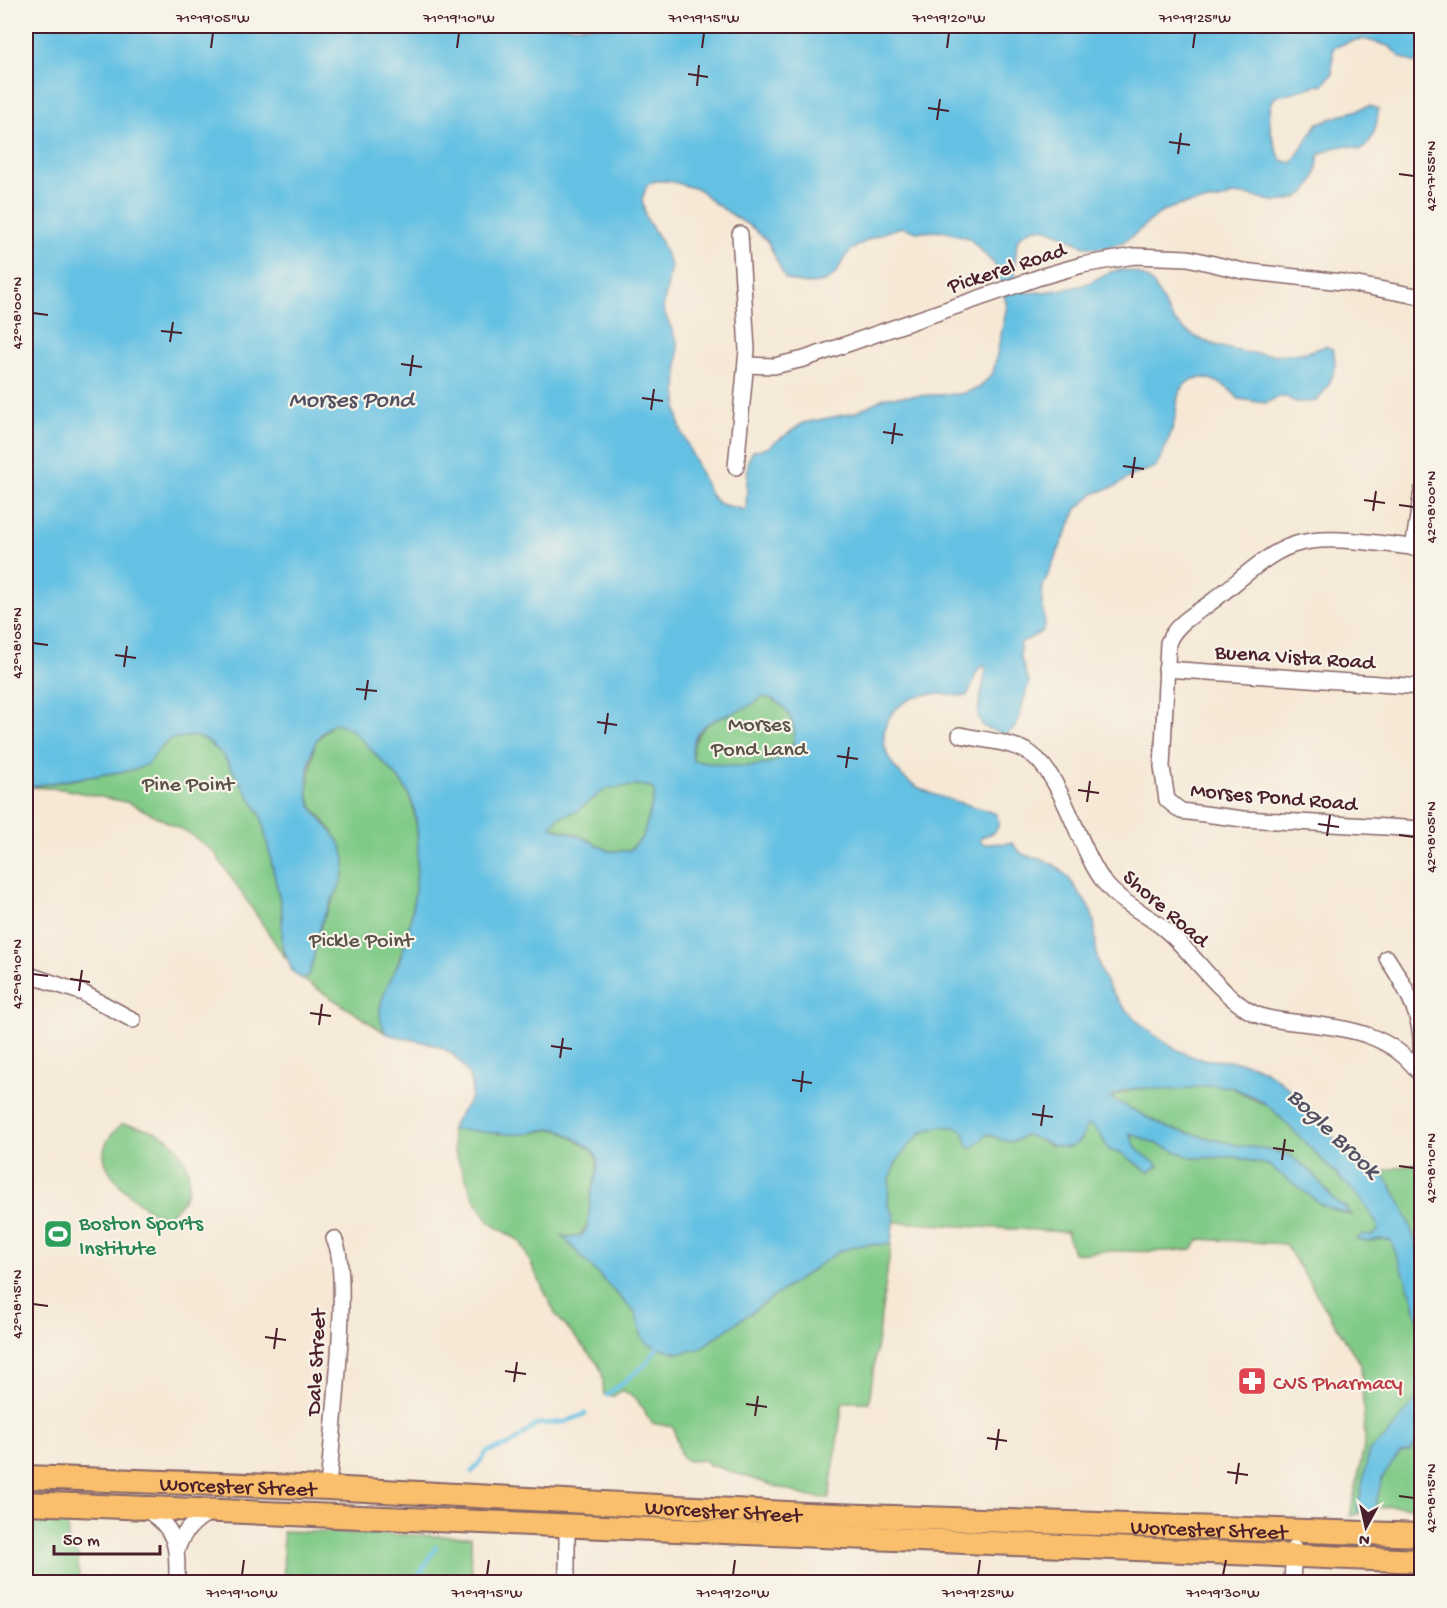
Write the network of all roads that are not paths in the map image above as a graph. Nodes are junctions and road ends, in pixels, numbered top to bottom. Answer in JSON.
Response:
{"nodes":[{"id":1,"x":740,"y":234,"type":"dead end"},
{"id":2,"x":1422,"y":297,"type":"edge"},
{"id":3,"x":746,"y":365,"type":"junction"},
{"id":4,"x":736,"y":467,"type":"dead end"},
{"id":5,"x":1422,"y":491,"type":"edge"},
{"id":6,"x":1418,"y":548,"type":"edge"},
{"id":7,"x":1166,"y":669,"type":"junction"},
{"id":8,"x":1422,"y":687,"type":"edge"},
{"id":9,"x":960,"y":735,"type":"dead end"},
{"id":10,"x":1422,"y":829,"type":"edge"},
{"id":11,"x":1387,"y":958,"type":"dead end"},
{"id":12,"x":26,"y":974,"type":"edge"},
{"id":13,"x":133,"y":1020,"type":"dead end"},
{"id":14,"x":1419,"y":1073,"type":"edge"},
{"id":15,"x":334,"y":1239,"type":"dead end"},
{"id":16,"x":26,"y":1477,"type":"edge"},
{"id":17,"x":328,"y":1488,"type":"junction"},
{"id":18,"x":26,"y":1503,"type":"edge"},
{"id":19,"x":145,"y":1509,"type":"junction"},
{"id":20,"x":212,"y":1511,"type":"junction"},
{"id":21,"x":567,"y":1526,"type":"junction"},
{"id":22,"x":1295,"y":1530,"type":"junction"},
{"id":23,"x":1422,"y":1535,"type":"edge"},
{"id":24,"x":177,"y":1550,"type":"junction"},
{"id":25,"x":1293,"y":1556,"type":"junction"},
{"id":26,"x":1422,"y":1561,"type":"edge"},
{"id":27,"x":177,"y":1582,"type":"edge"},
{"id":28,"x":567,"y":1582,"type":"edge"},
{"id":29,"x":1292,"y":1582,"type":"edge"}],
"edges":[{"from":1,"to":3,"type":"street"},
{"from":2,"to":3,"type":"street","name":"Pickerel Road"},
{"from":3,"to":4,"type":"street"},
{"from":5,"to":6,"type":"street"},
{"from":6,"to":7,"type":"street","name":"Morses Pond Road"},
{"from":7,"to":8,"type":"street","name":"Buena Vista Road"},
{"from":7,"to":10,"type":"street","name":"Morses Pond Road"},
{"from":9,"to":14,"type":"street","name":"Shore Road"},
{"from":11,"to":14,"type":"street"},
{"from":12,"to":13,"type":"street"},
{"from":15,"to":17,"type":"street","name":"Dale Street"},
{"from":16,"to":17,"type":"highway","name":"Worcester Street"},
{"from":17,"to":22,"type":"highway","name":"Worcester Street"},
{"from":18,"to":19,"type":"highway","name":"Worcester Street"},
{"from":19,"to":20,"type":"highway","name":"Worcester Street"},
{"from":19,"to":24,"type":"street"},
{"from":20,"to":21,"type":"highway","name":"Worcester Street"},
{"from":20,"to":24,"type":"street"},
{"from":21,"to":25,"type":"highway","name":"Worcester Street"},
{"from":21,"to":28,"type":"street"},
{"from":22,"to":23,"type":"highway","name":"Worcester Street"},
{"from":22,"to":25,"type":"street"},
{"from":24,"to":27,"type":"street"},
{"from":25,"to":26,"type":"highway","name":"Worcester Street"},
{"from":25,"to":29,"type":"street"}]}
